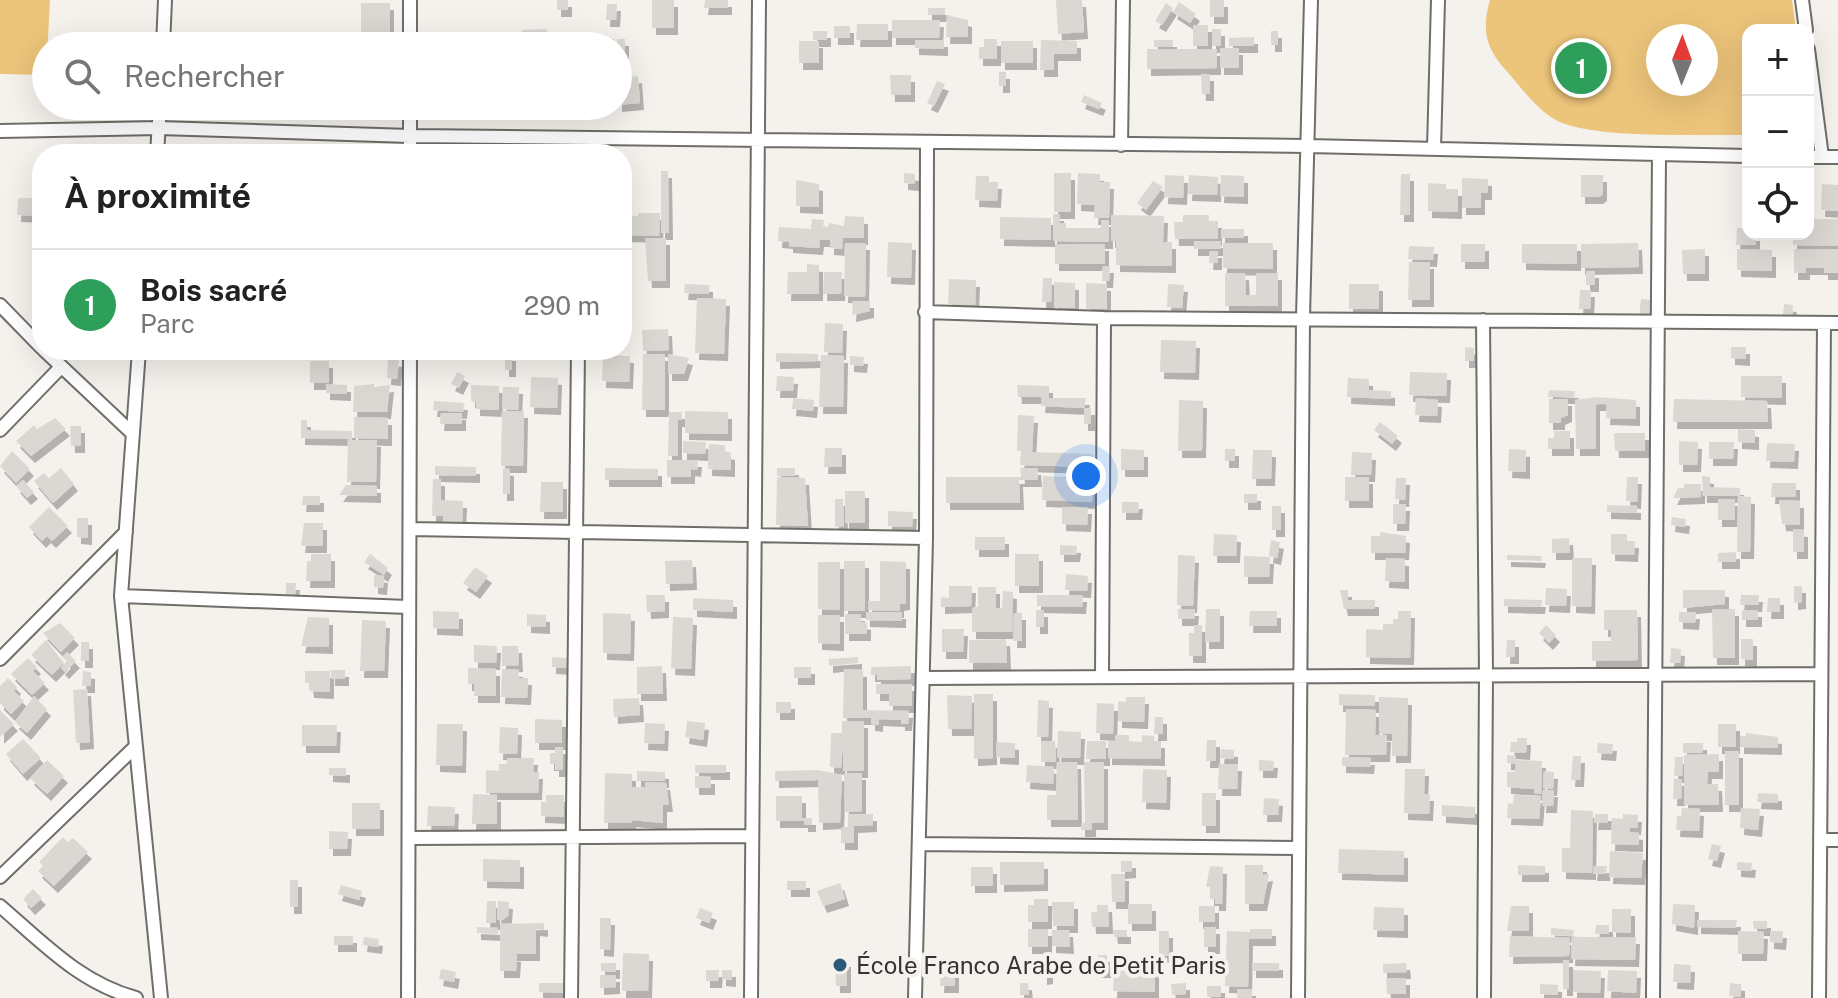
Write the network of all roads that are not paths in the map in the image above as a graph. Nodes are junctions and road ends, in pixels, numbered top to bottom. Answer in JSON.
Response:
{"nodes":[{"id":1,"x":165,"y":0,"type":"edge"},
{"id":2,"x":410,"y":0,"type":"edge"},
{"id":3,"x":759,"y":0,"type":"edge"},
{"id":4,"x":1123,"y":0,"type":"edge"},
{"id":5,"x":1311,"y":0,"type":"edge"},
{"id":6,"x":1438,"y":0,"type":"edge"},
{"id":7,"x":1802,"y":0,"type":"edge"},
{"id":8,"x":1805,"y":24,"type":"edge"},
{"id":9,"x":164,"y":32,"type":"edge"},
{"id":10,"x":410,"y":32,"type":"edge"},
{"id":11,"x":1814,"y":95,"type":"edge"},
{"id":12,"x":159,"y":120,"type":"edge"},
{"id":13,"x":410,"y":120,"type":"edge"},
{"id":14,"x":159,"y":128,"type":"junction"},
{"id":15,"x":0,"y":131,"type":"edge"},
{"id":16,"x":410,"y":136,"type":"junction"},
{"id":17,"x":582,"y":138,"type":"junction"},
{"id":18,"x":756,"y":141,"type":"junction"},
{"id":19,"x":927,"y":142,"type":"junction"},
{"id":20,"x":158,"y":144,"type":"edge"},
{"id":21,"x":410,"y":144,"type":"edge"},
{"id":22,"x":582,"y":144,"type":"edge"},
{"id":23,"x":1121,"y":145,"type":"junction"},
{"id":24,"x":1308,"y":146,"type":"junction"},
{"id":25,"x":1434,"y":149,"type":"junction"},
{"id":26,"x":1659,"y":155,"type":"junction"},
{"id":27,"x":1742,"y":156,"type":"edge"},
{"id":28,"x":1814,"y":157,"type":"edge"},
{"id":29,"x":1822,"y":157,"type":"junction"},
{"id":30,"x":1838,"y":157,"type":"edge"},
{"id":31,"x":0,"y":305,"type":"edge"},
{"id":32,"x":925,"y":312,"type":"junction"},
{"id":33,"x":1104,"y":318,"type":"junction"},
{"id":34,"x":1303,"y":318,"type":"junction"},
{"id":35,"x":1483,"y":320,"type":"junction"},
{"id":36,"x":1656,"y":322,"type":"junction"},
{"id":37,"x":1831,"y":323,"type":"edge"},
{"id":38,"x":32,"y":338,"type":"edge"},
{"id":39,"x":54,"y":360,"type":"edge"},
{"id":40,"x":138,"y":360,"type":"edge"},
{"id":41,"x":410,"y":360,"type":"edge"},
{"id":42,"x":578,"y":360,"type":"edge"},
{"id":43,"x":61,"y":367,"type":"junction"},
{"id":44,"x":0,"y":430,"type":"edge"},
{"id":45,"x":132,"y":433,"type":"junction"},
{"id":46,"x":411,"y":529,"type":"junction"},
{"id":47,"x":126,"y":532,"type":"junction"},
{"id":48,"x":575,"y":532,"type":"junction"},
{"id":49,"x":753,"y":536,"type":"junction"},
{"id":50,"x":926,"y":538,"type":"junction"},
{"id":51,"x":121,"y":596,"type":"junction"},
{"id":52,"x":408,"y":607,"type":"junction"},
{"id":53,"x":0,"y":659,"type":"edge"},
{"id":54,"x":1658,"y":674,"type":"junction"},
{"id":55,"x":1820,"y":674,"type":"junction"},
{"id":56,"x":1486,"y":675,"type":"junction"},
{"id":57,"x":1303,"y":676,"type":"junction"},
{"id":58,"x":1102,"y":677,"type":"junction"},
{"id":59,"x":924,"y":678,"type":"junction"},
{"id":60,"x":134,"y":748,"type":"junction"},
{"id":61,"x":571,"y":836,"type":"junction"},
{"id":62,"x":750,"y":836,"type":"junction"},
{"id":63,"x":409,"y":838,"type":"junction"},
{"id":64,"x":1820,"y":840,"type":"junction"},
{"id":65,"x":1838,"y":840,"type":"edge"},
{"id":66,"x":919,"y":844,"type":"junction"},
{"id":67,"x":1299,"y":848,"type":"junction"},
{"id":68,"x":0,"y":877,"type":"edge"},
{"id":69,"x":0,"y":906,"type":"edge"},
{"id":70,"x":136,"y":998,"type":"edge"},
{"id":71,"x":161,"y":998,"type":"edge"},
{"id":72,"x":408,"y":998,"type":"edge"},
{"id":73,"x":571,"y":998,"type":"edge"},
{"id":74,"x":751,"y":998,"type":"edge"},
{"id":75,"x":915,"y":998,"type":"edge"},
{"id":76,"x":1298,"y":998,"type":"edge"},
{"id":77,"x":1484,"y":998,"type":"edge"},
{"id":78,"x":1653,"y":998,"type":"edge"},
{"id":79,"x":1819,"y":998,"type":"edge"}],
"edges":[{"from":1,"to":9,"type":"street"},
{"from":2,"to":10,"type":"street"},
{"from":3,"to":18,"type":"street"},
{"from":4,"to":23,"type":"street"},
{"from":5,"to":24,"type":"street"},
{"from":6,"to":25,"type":"street"},
{"from":7,"to":8,"type":"street"},
{"from":11,"to":29,"type":"street"},
{"from":12,"to":14,"type":"street"},
{"from":13,"to":16,"type":"street"},
{"from":14,"to":15,"type":"street"},
{"from":14,"to":16,"type":"street"},
{"from":14,"to":20,"type":"street"},
{"from":16,"to":17,"type":"street"},
{"from":16,"to":21,"type":"street"},
{"from":17,"to":18,"type":"street"},
{"from":17,"to":22,"type":"street"},
{"from":18,"to":19,"type":"street"},
{"from":18,"to":49,"type":"street"},
{"from":19,"to":23,"type":"street"},
{"from":19,"to":32,"type":"street"},
{"from":23,"to":24,"type":"street"},
{"from":24,"to":25,"type":"street"},
{"from":24,"to":34,"type":"street"},
{"from":25,"to":26,"type":"street"},
{"from":26,"to":27,"type":"street"},
{"from":26,"to":36,"type":"street"},
{"from":28,"to":29,"type":"street"},
{"from":29,"to":30,"type":"street"},
{"from":31,"to":38,"type":"street"},
{"from":32,"to":33,"type":"street"},
{"from":32,"to":50,"type":"street"},
{"from":33,"to":34,"type":"street"},
{"from":33,"to":58,"type":"street"},
{"from":34,"to":35,"type":"street"},
{"from":34,"to":57,"type":"street"},
{"from":35,"to":36,"type":"street"},
{"from":35,"to":56,"type":"street"},
{"from":36,"to":37,"type":"street"},
{"from":36,"to":54,"type":"street"},
{"from":37,"to":55,"type":"street"},
{"from":39,"to":43,"type":"street"},
{"from":40,"to":45,"type":"street"},
{"from":41,"to":46,"type":"street"},
{"from":42,"to":48,"type":"street"},
{"from":43,"to":44,"type":"street"},
{"from":43,"to":45,"type":"street"},
{"from":45,"to":47,"type":"street"},
{"from":46,"to":48,"type":"street"},
{"from":46,"to":52,"type":"street"},
{"from":47,"to":51,"type":"street"},
{"from":47,"to":53,"type":"street"},
{"from":48,"to":49,"type":"street"},
{"from":48,"to":61,"type":"street"},
{"from":49,"to":50,"type":"street"},
{"from":49,"to":62,"type":"street"},
{"from":50,"to":59,"type":"street"},
{"from":51,"to":52,"type":"street"},
{"from":51,"to":60,"type":"street"},
{"from":52,"to":63,"type":"street"},
{"from":54,"to":55,"type":"street"},
{"from":54,"to":56,"type":"street"},
{"from":54,"to":78,"type":"street"},
{"from":55,"to":64,"type":"street"},
{"from":56,"to":57,"type":"street"},
{"from":56,"to":77,"type":"street"},
{"from":57,"to":58,"type":"street"},
{"from":57,"to":67,"type":"street"},
{"from":58,"to":59,"type":"street"},
{"from":59,"to":66,"type":"street"},
{"from":60,"to":68,"type":"street"},
{"from":60,"to":71,"type":"street"},
{"from":61,"to":62,"type":"street"},
{"from":61,"to":63,"type":"street"},
{"from":61,"to":73,"type":"street"},
{"from":62,"to":74,"type":"street"},
{"from":63,"to":72,"type":"street"},
{"from":64,"to":65,"type":"street"},
{"from":64,"to":79,"type":"street"},
{"from":66,"to":67,"type":"street"},
{"from":66,"to":75,"type":"street"},
{"from":67,"to":76,"type":"street"},
{"from":69,"to":70,"type":"street"}]}
